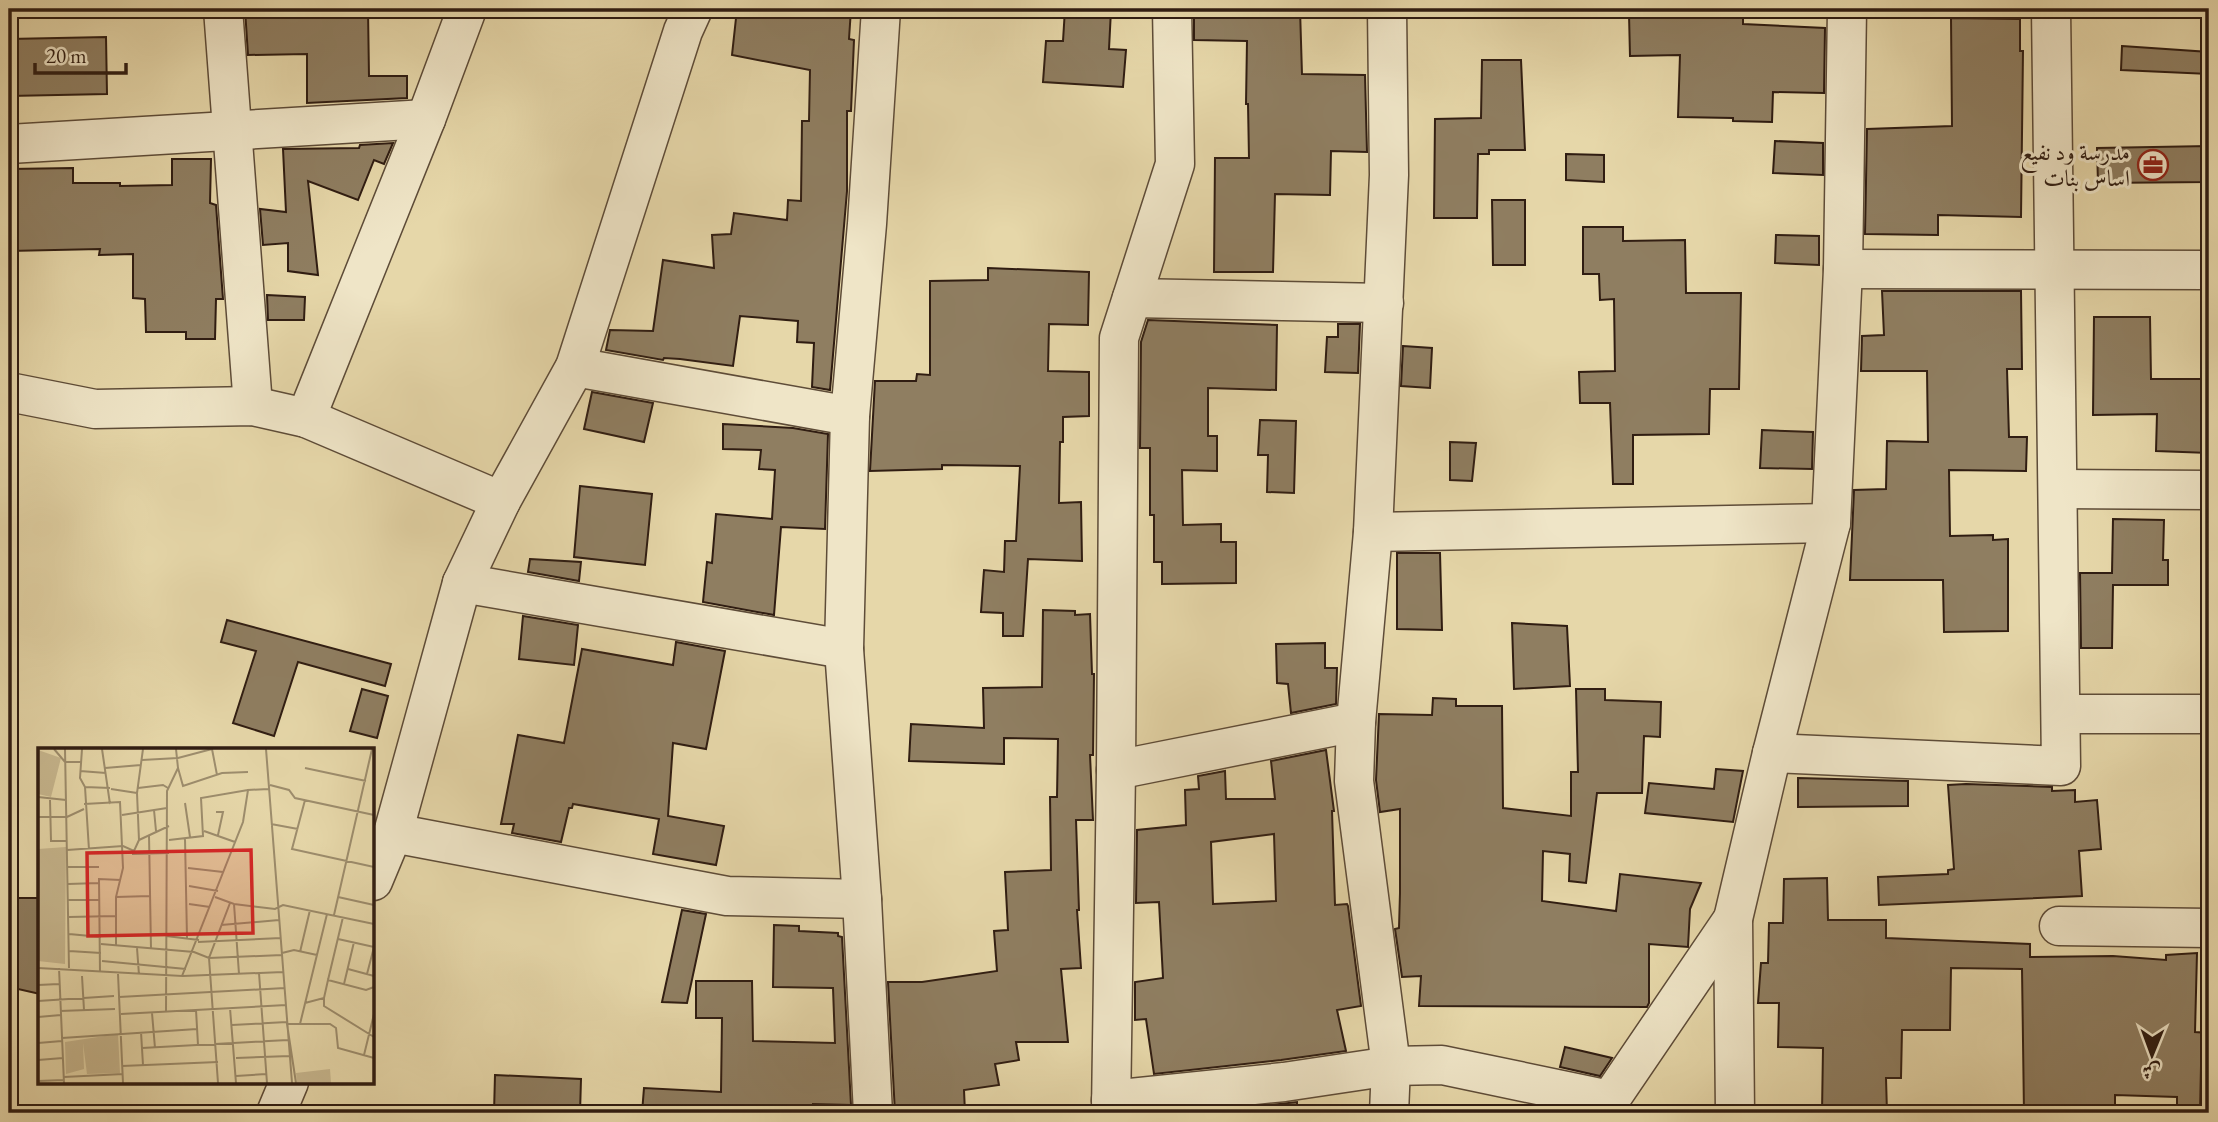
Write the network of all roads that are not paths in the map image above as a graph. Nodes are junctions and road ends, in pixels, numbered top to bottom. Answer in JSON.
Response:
{"nodes":[{"id":1,"x":223,"y":9,"type":"edge"},
{"id":2,"x":467,"y":9,"type":"edge"},
{"id":3,"x":693,"y":9,"type":"edge"},
{"id":4,"x":881,"y":9,"type":"edge"},
{"id":5,"x":1172,"y":9,"type":"edge"},
{"id":6,"x":1387,"y":9,"type":"edge"},
{"id":7,"x":1847,"y":9,"type":"edge"},
{"id":8,"x":2051,"y":9,"type":"edge"},
{"id":9,"x":426,"y":120,"type":"junction"},
{"id":10,"x":234,"y":129,"type":"junction"},
{"id":11,"x":9,"y":144,"type":"edge"},
{"id":12,"x":1843,"y":269,"type":"junction"},
{"id":13,"x":2055,"y":270,"type":"junction"},
{"id":14,"x":2209,"y":270,"type":"edge"},
{"id":15,"x":1132,"y":298,"type":"junction"},
{"id":16,"x":1384,"y":303,"type":"junction"},
{"id":17,"x":575,"y":367,"type":"junction"},
{"id":18,"x":9,"y":392,"type":"edge"},
{"id":19,"x":253,"y":406,"type":"junction"},
{"id":20,"x":850,"y":416,"type":"junction"},
{"id":21,"x":306,"y":418,"type":"junction"},
{"id":22,"x":2058,"y":489,"type":"junction"},
{"id":23,"x":2209,"y":490,"type":"edge"},
{"id":24,"x":501,"y":501,"type":"junction"},
{"id":25,"x":1831,"y":523,"type":"junction"},
{"id":26,"x":1373,"y":532,"type":"junction"},
{"id":27,"x":462,"y":583,"type":"junction"},
{"id":28,"x":844,"y":649,"type":"junction"},
{"id":29,"x":2061,"y":714,"type":"junction"},
{"id":30,"x":2209,"y":714,"type":"edge"},
{"id":31,"x":1356,"y":722,"type":"junction"},
{"id":32,"x":1772,"y":753,"type":"junction"},
{"id":33,"x":1116,"y":770,"type":"junction"},
{"id":34,"x":393,"y":833,"type":"junction"},
{"id":35,"x":374,"y":879,"type":"edge"},
{"id":36,"x":862,"y":899,"type":"junction"},
{"id":37,"x":1733,"y":919,"type":"junction"},
{"id":38,"x":2059,"y":926,"type":"dead end"},
{"id":39,"x":2209,"y":928,"type":"edge"},
{"id":40,"x":1391,"y":1066,"type":"junction"},
{"id":41,"x":288,"y":1084,"type":"edge"},
{"id":42,"x":1111,"y":1107,"type":"edge"},
{"id":43,"x":1605,"y":1107,"type":"edge"},
{"id":44,"x":276,"y":1113,"type":"edge"},
{"id":45,"x":873,"y":1113,"type":"edge"},
{"id":46,"x":1389,"y":1113,"type":"edge"},
{"id":47,"x":1735,"y":1113,"type":"edge"}],
"edges":[{"from":1,"to":10,"type":"street"},
{"from":2,"to":9,"type":"street"},
{"from":3,"to":17,"type":"street"},
{"from":4,"to":20,"type":"street"},
{"from":5,"to":15,"type":"street"},
{"from":6,"to":16,"type":"street"},
{"from":7,"to":12,"type":"street"},
{"from":8,"to":13,"type":"street"},
{"from":9,"to":10,"type":"street"},
{"from":9,"to":21,"type":"street"},
{"from":10,"to":11,"type":"street"},
{"from":10,"to":19,"type":"street"},
{"from":12,"to":13,"type":"street"},
{"from":12,"to":25,"type":"street"},
{"from":13,"to":14,"type":"street"},
{"from":13,"to":22,"type":"street"},
{"from":15,"to":16,"type":"street"},
{"from":15,"to":33,"type":"street"},
{"from":16,"to":26,"type":"street"},
{"from":17,"to":20,"type":"street"},
{"from":17,"to":24,"type":"street"},
{"from":18,"to":19,"type":"street"},
{"from":19,"to":21,"type":"street"},
{"from":20,"to":28,"type":"street"},
{"from":21,"to":24,"type":"street"},
{"from":22,"to":23,"type":"street"},
{"from":22,"to":29,"type":"street"},
{"from":24,"to":27,"type":"street"},
{"from":25,"to":26,"type":"street"},
{"from":25,"to":32,"type":"street"},
{"from":26,"to":31,"type":"street"},
{"from":27,"to":28,"type":"street"},
{"from":27,"to":34,"type":"street"},
{"from":28,"to":36,"type":"street"},
{"from":29,"to":30,"type":"street"},
{"from":29,"to":32,"type":"street"},
{"from":31,"to":33,"type":"street"},
{"from":31,"to":40,"type":"street"},
{"from":32,"to":37,"type":"street"},
{"from":33,"to":42,"type":"street"},
{"from":34,"to":35,"type":"street"},
{"from":34,"to":36,"type":"street"},
{"from":36,"to":45,"type":"street"},
{"from":37,"to":43,"type":"street"},
{"from":37,"to":47,"type":"street"},
{"from":38,"to":39,"type":"street"},
{"from":40,"to":42,"type":"street"},
{"from":40,"to":43,"type":"street"},
{"from":40,"to":46,"type":"street"},
{"from":41,"to":44,"type":"street"}]}
